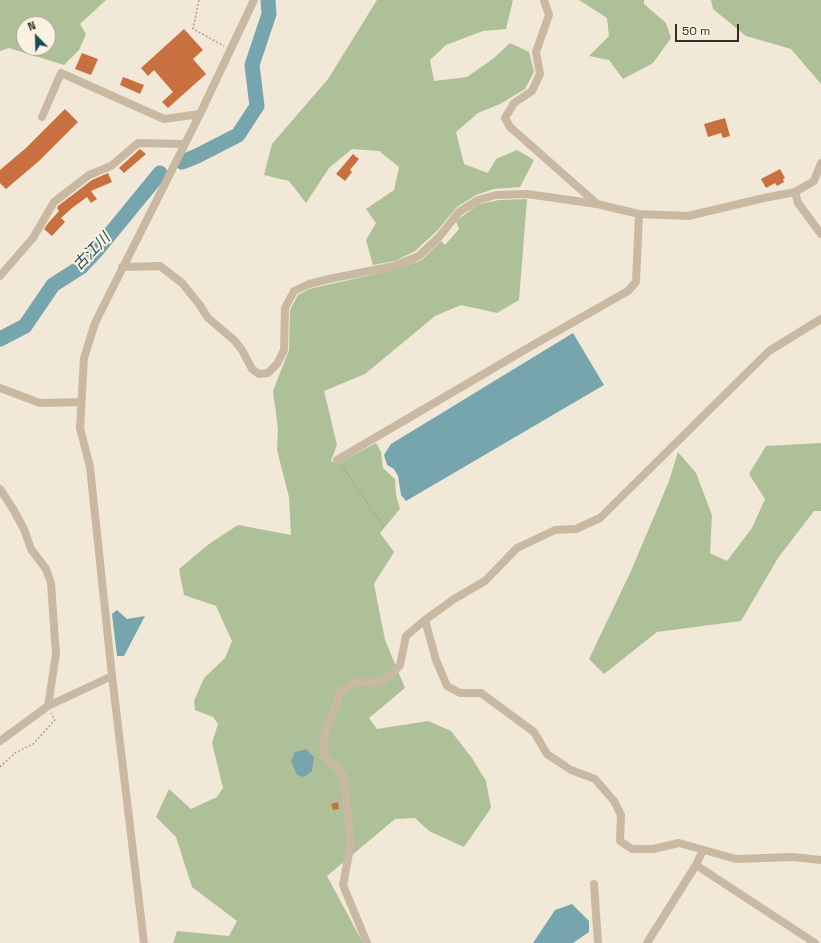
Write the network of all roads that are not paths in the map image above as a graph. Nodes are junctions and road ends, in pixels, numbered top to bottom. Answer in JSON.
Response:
{"nodes":[{"id":1,"x":254,"y":0,"type":"edge"},
{"id":2,"x":544,"y":0,"type":"edge"},
{"id":3,"x":200,"y":114,"type":"junction"},
{"id":4,"x":42,"y":117,"type":"dead end"},
{"id":5,"x":184,"y":144,"type":"junction"},
{"id":6,"x":821,"y":163,"type":"edge"},
{"id":7,"x":795,"y":192,"type":"junction"},
{"id":8,"x":597,"y":204,"type":"junction"},
{"id":9,"x":639,"y":214,"type":"junction"},
{"id":10,"x":821,"y":234,"type":"edge"},
{"id":11,"x":122,"y":267,"type":"junction"},
{"id":12,"x":0,"y":276,"type":"edge"},
{"id":13,"x":821,"y":319,"type":"edge"},
{"id":14,"x":0,"y":388,"type":"edge"},
{"id":15,"x":80,"y":402,"type":"junction"},
{"id":16,"x":338,"y":460,"type":"road end"},
{"id":17,"x":0,"y":489,"type":"edge"},
{"id":18,"x":425,"y":620,"type":"junction"},
{"id":19,"x":112,"y":676,"type":"junction"},
{"id":20,"x":48,"y":706,"type":"junction"},
{"id":21,"x":0,"y":740,"type":"edge"},
{"id":22,"x":703,"y":850,"type":"junction"},
{"id":23,"x":821,"y":860,"type":"edge"},
{"id":24,"x":696,"y":865,"type":"junction"},
{"id":25,"x":594,"y":884,"type":"dead end"},
{"id":26,"x":821,"y":938,"type":"edge"},
{"id":27,"x":144,"y":943,"type":"edge"},
{"id":28,"x":367,"y":943,"type":"edge"},
{"id":29,"x":598,"y":943,"type":"edge"},
{"id":30,"x":648,"y":943,"type":"edge"},
{"id":31,"x":816,"y":943,"type":"edge"}],
"edges":[{"from":1,"to":3,"type":"street"},
{"from":2,"to":8,"type":"street"},
{"from":3,"to":4,"type":"street"},
{"from":3,"to":5,"type":"street"},
{"from":5,"to":11,"type":"street"},
{"from":5,"to":12,"type":"street"},
{"from":6,"to":7,"type":"street"},
{"from":7,"to":9,"type":"street"},
{"from":7,"to":10,"type":"street"},
{"from":8,"to":9,"type":"street"},
{"from":8,"to":11,"type":"street"},
{"from":9,"to":16,"type":"street"},
{"from":11,"to":15,"type":"street"},
{"from":13,"to":18,"type":"street"},
{"from":14,"to":15,"type":"street"},
{"from":15,"to":19,"type":"street"},
{"from":17,"to":20,"type":"street"},
{"from":18,"to":22,"type":"street"},
{"from":18,"to":28,"type":"street"},
{"from":19,"to":20,"type":"street"},
{"from":19,"to":27,"type":"street"},
{"from":20,"to":21,"type":"street"},
{"from":22,"to":23,"type":"street"},
{"from":22,"to":24,"type":"street"},
{"from":24,"to":30,"type":"street"},
{"from":24,"to":31,"type":"street"},
{"from":25,"to":29,"type":"street"},
{"from":26,"to":31,"type":"street"}]}
